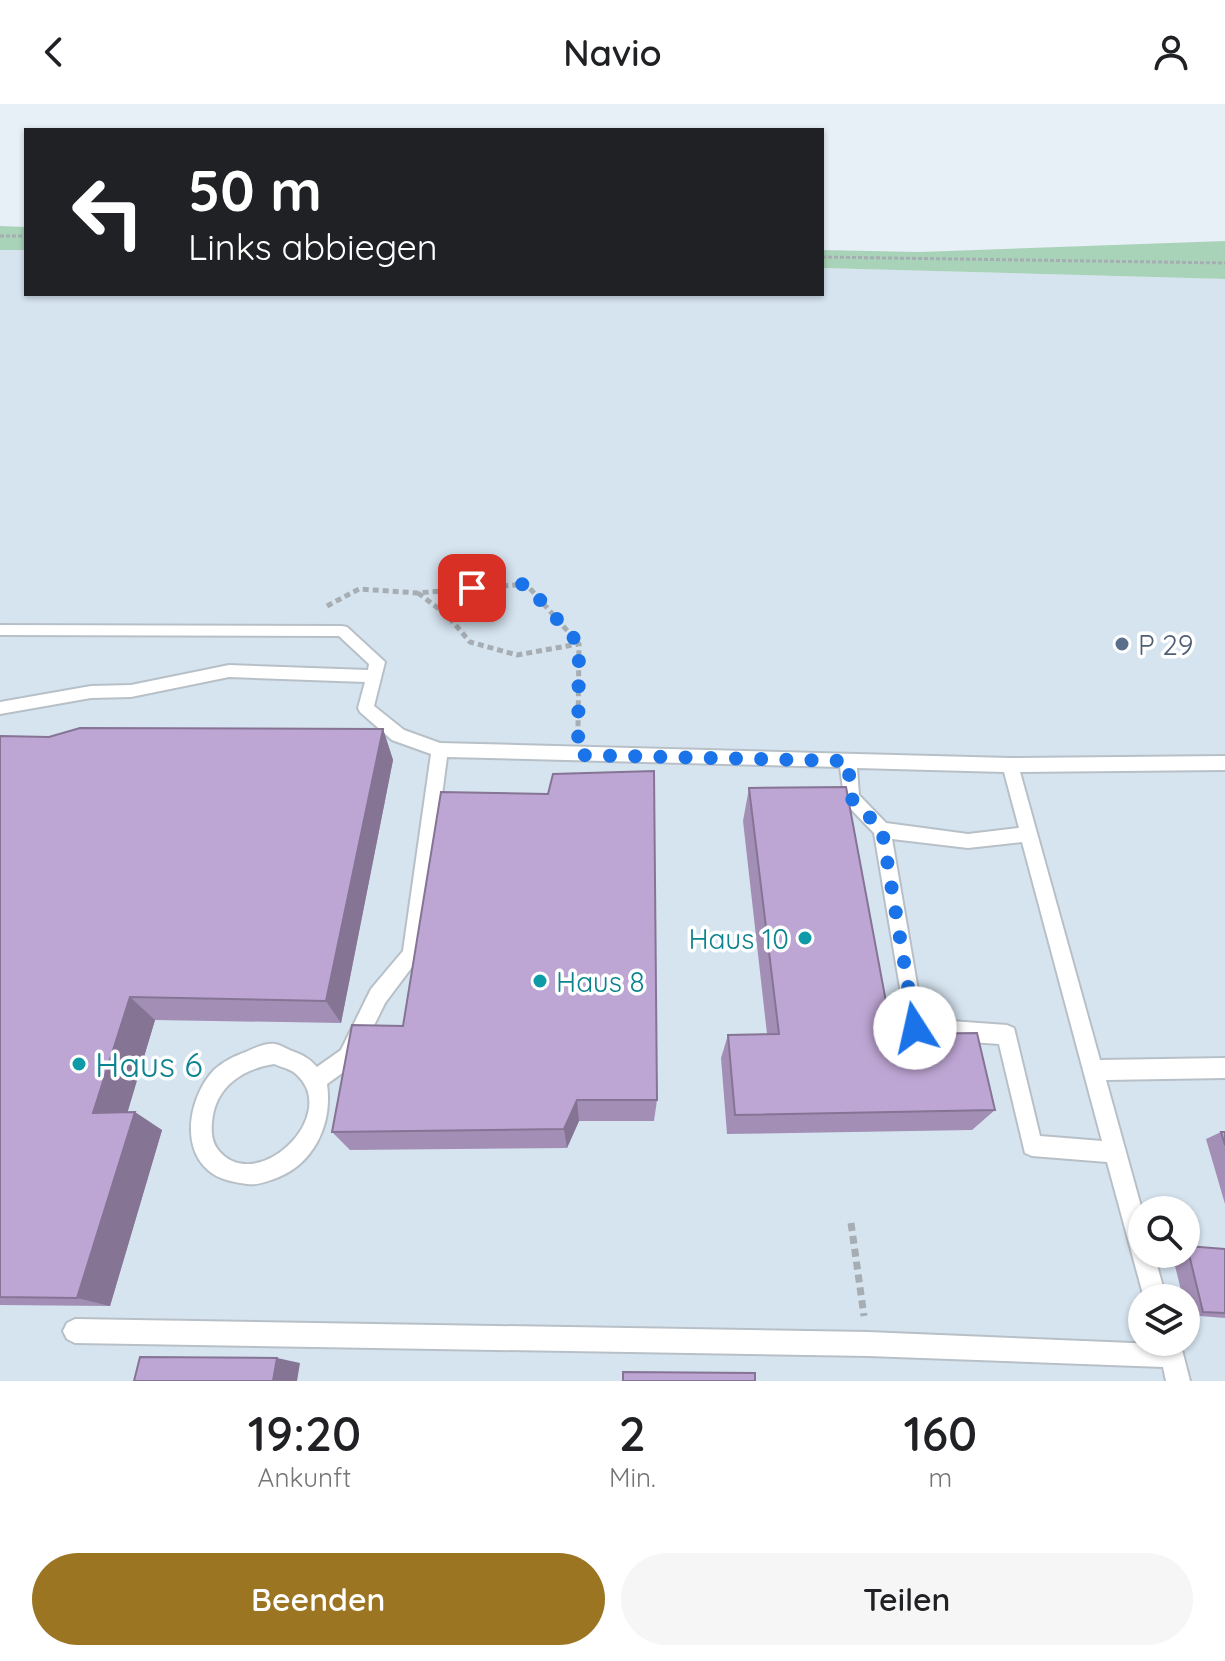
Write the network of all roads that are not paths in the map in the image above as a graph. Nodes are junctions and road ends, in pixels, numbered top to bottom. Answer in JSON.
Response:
{"nodes":[{"id":1,"x":0,"y":630,"type":"edge"},
{"id":2,"x":373,"y":676,"type":"junction"},
{"id":3,"x":0,"y":708,"type":"edge"},
{"id":4,"x":440,"y":750,"type":"junction"},
{"id":5,"x":848,"y":761,"type":"junction"},
{"id":6,"x":1225,"y":763,"type":"edge"},
{"id":7,"x":1010,"y":765,"type":"junction"},
{"id":8,"x":882,"y":830,"type":"junction"},
{"id":9,"x":1029,"y":834,"type":"junction"},
{"id":10,"x":1225,"y":1068,"type":"edge"},
{"id":11,"x":1093,"y":1070,"type":"junction"},
{"id":12,"x":316,"y":1080,"type":"junction"},
{"id":13,"x":1114,"y":1152,"type":"junction"},
{"id":14,"x":1128,"y":1202,"type":"edge"},
{"id":15,"x":75,"y":1331,"type":"edge"},
{"id":16,"x":1128,"y":1348,"type":"edge"},
{"id":17,"x":1172,"y":1356,"type":"edge"},
{"id":18,"x":1178,"y":1381,"type":"edge"}],
"edges":[{"from":1,"to":2,"type":"lane"},
{"from":2,"to":3,"type":"lane"},
{"from":2,"to":4,"type":"lane"},
{"from":4,"to":5,"type":"lane"},
{"from":4,"to":12,"type":"lane"},
{"from":5,"to":7,"type":"lane"},
{"from":5,"to":8,"type":"lane"},
{"from":6,"to":7,"type":"lane"},
{"from":7,"to":9,"type":"lane"},
{"from":8,"to":9,"type":"lane"},
{"from":8,"to":13,"type":"lane"},
{"from":9,"to":11,"type":"lane"},
{"from":10,"to":11,"type":"lane"},
{"from":11,"to":13,"type":"lane"},
{"from":12,"to":12,"type":"lane"},
{"from":13,"to":14,"type":"lane"},
{"from":15,"to":16,"type":"lane"},
{"from":17,"to":18,"type":"lane"}]}
